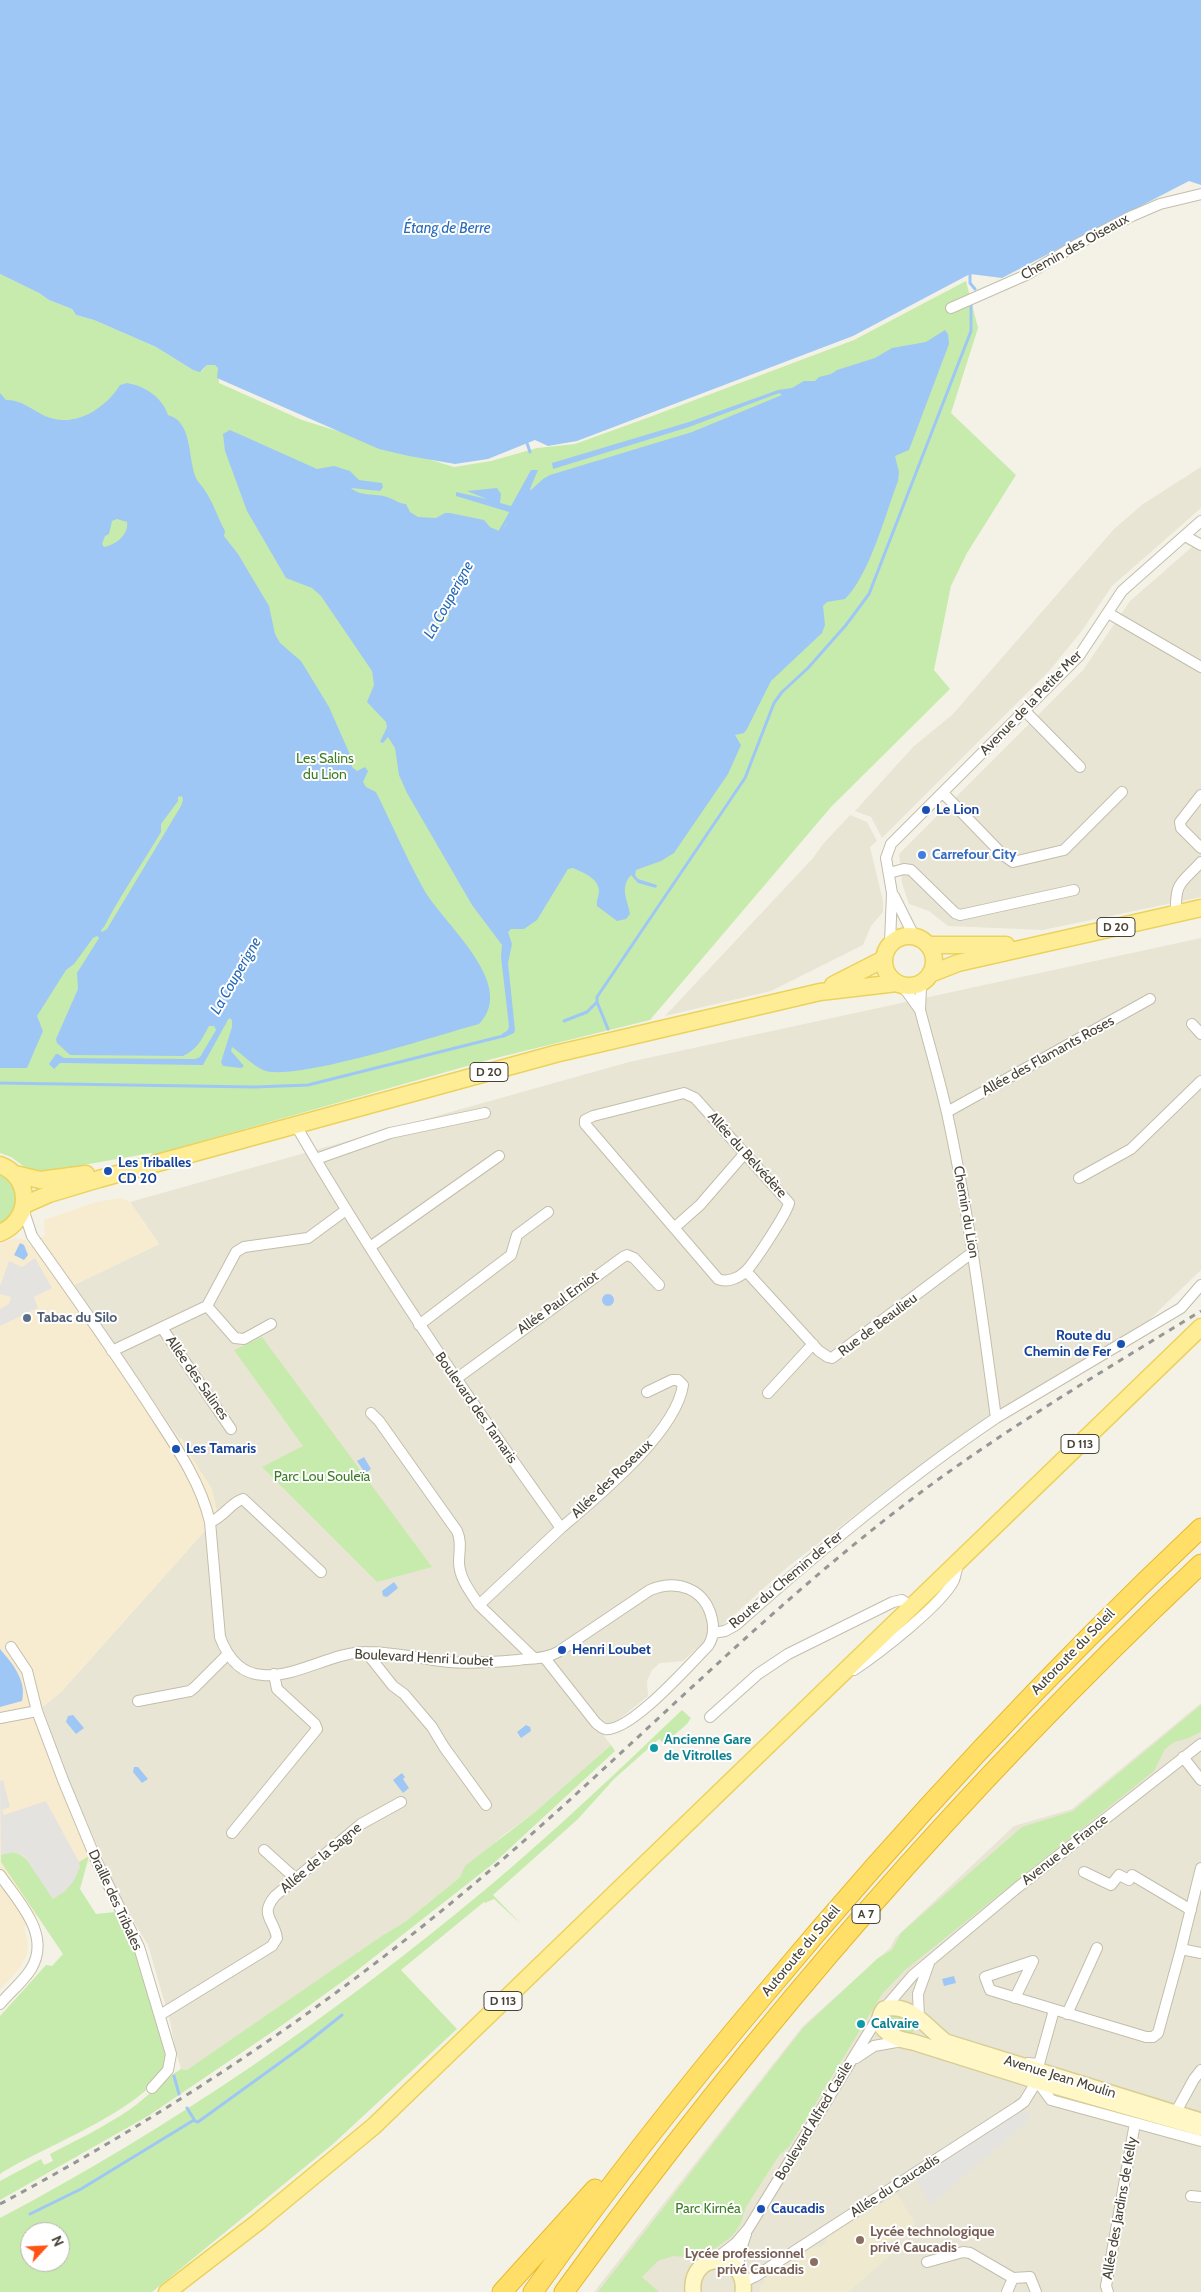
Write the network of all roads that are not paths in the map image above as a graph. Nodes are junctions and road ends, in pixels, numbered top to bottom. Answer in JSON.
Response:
{"nodes":[{"id":1,"x":1201,"y":194,"type":"edge"},
{"id":2,"x":951,"y":308,"type":"dead end"},
{"id":3,"x":1201,"y":521,"type":"edge"},
{"id":4,"x":1185,"y":536,"type":"junction"},
{"id":5,"x":1201,"y":546,"type":"edge"},
{"id":6,"x":1108,"y":613,"type":"junction"},
{"id":7,"x":1201,"y":667,"type":"edge"},
{"id":8,"x":1025,"y":711,"type":"junction"},
{"id":9,"x":1080,"y":766,"type":"dead end"},
{"id":10,"x":1122,"y":792,"type":"dead end"},
{"id":11,"x":943,"y":793,"type":"junction"},
{"id":12,"x":1201,"y":795,"type":"edge"},
{"id":13,"x":1201,"y":848,"type":"edge"},
{"id":14,"x":1201,"y":862,"type":"edge"},
{"id":15,"x":889,"y":873,"type":"junction"},
{"id":16,"x":1074,"y":890,"type":"dead end"},
{"id":17,"x":892,"y":893,"type":"junction"},
{"id":18,"x":1201,"y":908,"type":"edge"},
{"id":19,"x":1176,"y":913,"type":"junction"},
{"id":20,"x":914,"y":936,"type":"junction"},
{"id":21,"x":890,"y":944,"type":"junction"},
{"id":22,"x":928,"y":945,"type":"junction"},
{"id":23,"x":1031,"y":946,"type":"junction"},
{"id":24,"x":884,"y":959,"type":"junction"},
{"id":25,"x":928,"y":977,"type":"junction"},
{"id":26,"x":899,"y":984,"type":"junction"},
{"id":27,"x":820,"y":992,"type":"junction"},
{"id":28,"x":1150,"y":999,"type":"dead end"},
{"id":29,"x":920,"y":1010,"type":"junction"},
{"id":30,"x":1192,"y":1024,"type":"dead end"},
{"id":31,"x":1201,"y":1034,"type":"edge"},
{"id":32,"x":1201,"y":1081,"type":"edge"},
{"id":33,"x":947,"y":1112,"type":"junction"},
{"id":34,"x":485,"y":1113,"type":"dead end"},
{"id":35,"x":296,"y":1124,"type":"junction"},
{"id":36,"x":745,"y":1153,"type":"junction"},
{"id":37,"x":498,"y":1156,"type":"dead end"},
{"id":38,"x":316,"y":1159,"type":"junction"},
{"id":39,"x":161,"y":1162,"type":"junction"},
{"id":40,"x":0,"y":1165,"type":"edge"},
{"id":41,"x":15,"y":1174,"type":"junction"},
{"id":42,"x":1079,"y":1178,"type":"dead end"},
{"id":43,"x":24,"y":1207,"type":"junction"},
{"id":44,"x":346,"y":1210,"type":"junction"},
{"id":45,"x":548,"y":1212,"type":"dead end"},
{"id":46,"x":674,"y":1228,"type":"junction"},
{"id":47,"x":2,"y":1233,"type":"edge"},
{"id":48,"x":32,"y":1236,"type":"junction"},
{"id":49,"x":370,"y":1247,"type":"junction"},
{"id":50,"x":974,"y":1252,"type":"junction"},
{"id":51,"x":746,"y":1271,"type":"junction"},
{"id":52,"x":660,"y":1285,"type":"dead end"},
{"id":53,"x":1201,"y":1285,"type":"edge"},
{"id":54,"x":206,"y":1306,"type":"junction"},
{"id":55,"x":271,"y":1324,"type":"dead end"},
{"id":56,"x":419,"y":1325,"type":"junction"},
{"id":57,"x":1201,"y":1327,"type":"edge"},
{"id":58,"x":162,"y":1328,"type":"junction"},
{"id":59,"x":813,"y":1344,"type":"junction"},
{"id":60,"x":112,"y":1351,"type":"junction"},
{"id":61,"x":456,"y":1380,"type":"junction"},
{"id":62,"x":647,"y":1392,"type":"dead end"},
{"id":63,"x":768,"y":1393,"type":"dead end"},
{"id":64,"x":371,"y":1413,"type":"dead end"},
{"id":65,"x":996,"y":1418,"type":"junction"},
{"id":66,"x":232,"y":1429,"type":"dead end"},
{"id":67,"x":210,"y":1522,"type":"junction"},
{"id":68,"x":561,"y":1528,"type":"junction"},
{"id":69,"x":1201,"y":1528,"type":"edge"},
{"id":70,"x":959,"y":1560,"type":"junction"},
{"id":71,"x":1201,"y":1564,"type":"edge"},
{"id":72,"x":321,"y":1572,"type":"dead end"},
{"id":73,"x":479,"y":1605,"type":"junction"},
{"id":74,"x":910,"y":1606,"type":"junction"},
{"id":75,"x":713,"y":1633,"type":"junction"},
{"id":76,"x":11,"y":1647,"type":"dead end"},
{"id":77,"x":366,"y":1652,"type":"junction"},
{"id":78,"x":228,"y":1654,"type":"junction"},
{"id":79,"x":539,"y":1658,"type":"junction"},
{"id":80,"x":274,"y":1674,"type":"junction"},
{"id":81,"x":822,"y":1692,"type":"junction"},
{"id":82,"x":138,"y":1701,"type":"dead end"},
{"id":83,"x":37,"y":1711,"type":"junction"},
{"id":84,"x":710,"y":1717,"type":"dead end"},
{"id":85,"x":0,"y":1718,"type":"edge"},
{"id":86,"x":1201,"y":1744,"type":"edge"},
{"id":87,"x":1183,"y":1758,"type":"junction"},
{"id":88,"x":1201,"y":1780,"type":"edge"},
{"id":89,"x":401,"y":1802,"type":"dead end"},
{"id":90,"x":486,"y":1805,"type":"dead end"},
{"id":91,"x":232,"y":1832,"type":"dead end"},
{"id":92,"x":264,"y":1850,"type":"dead end"},
{"id":93,"x":1201,"y":1868,"type":"edge"},
{"id":94,"x":1084,"y":1872,"type":"dead end"},
{"id":95,"x":0,"y":1875,"type":"edge"},
{"id":96,"x":295,"y":1878,"type":"junction"},
{"id":97,"x":1192,"y":1910,"type":"junction"},
{"id":98,"x":1097,"y":1948,"type":"dead end"},
{"id":99,"x":1181,"y":1949,"type":"junction"},
{"id":100,"x":1201,"y":1953,"type":"edge"},
{"id":101,"x":931,"y":1960,"type":"junction"},
{"id":102,"x":1015,"y":1998,"type":"junction"},
{"id":103,"x":0,"y":2004,"type":"edge"},
{"id":104,"x":1054,"y":2010,"type":"junction"},
{"id":105,"x":882,"y":2011,"type":"junction"},
{"id":106,"x":1067,"y":2014,"type":"junction"},
{"id":107,"x":160,"y":2015,"type":"junction"},
{"id":108,"x":922,"y":2021,"type":"junction"},
{"id":109,"x":908,"y":2041,"type":"junction"},
{"id":110,"x":1014,"y":2063,"type":"junction"},
{"id":111,"x":850,"y":2064,"type":"junction"},
{"id":112,"x":1201,"y":2070,"type":"edge"},
{"id":113,"x":1038,"y":2081,"type":"junction"},
{"id":114,"x":152,"y":2088,"type":"dead end"},
{"id":115,"x":670,"y":2107,"type":"junction"},
{"id":116,"x":1174,"y":2116,"type":"junction"},
{"id":117,"x":1201,"y":2121,"type":"edge"},
{"id":118,"x":1135,"y":2123,"type":"junction"},
{"id":119,"x":1201,"y":2128,"type":"edge"},
{"id":120,"x":1201,"y":2142,"type":"edge"},
{"id":121,"x":748,"y":2229,"type":"junction"},
{"id":122,"x":714,"y":2261,"type":"junction"},
{"id":123,"x":927,"y":2262,"type":"dead end"},
{"id":124,"x":1013,"y":2278,"type":"junction"},
{"id":125,"x":742,"y":2286,"type":"edge"},
{"id":126,"x":168,"y":2292,"type":"edge"},
{"id":127,"x":502,"y":2292,"type":"edge"},
{"id":128,"x":533,"y":2292,"type":"edge"},
{"id":129,"x":564,"y":2292,"type":"edge"},
{"id":130,"x":693,"y":2292,"type":"edge"},
{"id":131,"x":1006,"y":2292,"type":"edge"},
{"id":132,"x":1036,"y":2292,"type":"edge"},
{"id":133,"x":1108,"y":2292,"type":"edge"}],
"edges":[{"from":1,"to":2,"type":"street","name":"Chemin des Oiseaux"},
{"from":3,"to":4,"type":"street","name":"Avenue de la Petite Mer"},
{"from":4,"to":5,"type":"street"},
{"from":4,"to":6,"type":"street","name":"Avenue de la Petite Mer"},
{"from":6,"to":7,"type":"street"},
{"from":6,"to":8,"type":"street","name":"Avenue de la Petite Mer"},
{"from":8,"to":9,"type":"street"},
{"from":8,"to":11,"type":"street","name":"Avenue de la Petite Mer"},
{"from":10,"to":11,"type":"street"},
{"from":11,"to":15,"type":"street","name":"Avenue de la Petite Mer"},
{"from":12,"to":13,"type":"street"},
{"from":14,"to":19,"type":"street"},
{"from":15,"to":16,"type":"street"},
{"from":15,"to":17,"type":"street","name":"Avenue de la Petite Mer"},
{"from":17,"to":20,"type":"street","name":"Avenue de la Petite Mer"},
{"from":17,"to":21,"type":"street","name":"Avenue de la Petite Mer"},
{"from":18,"to":19,"type":"main road","number":"D 20"},
{"from":19,"to":23,"type":"main road","number":"D 20"},
{"from":20,"to":21,"type":"main road"},
{"from":20,"to":22,"type":"main road"},
{"from":21,"to":24,"type":"main road"},
{"from":22,"to":23,"type":"main road","number":"D 20"},
{"from":22,"to":25,"type":"main road"},
{"from":23,"to":25,"type":"main road","number":"D 20"},
{"from":24,"to":26,"type":"main road"},
{"from":24,"to":27,"type":"main road","number":"D 20"},
{"from":25,"to":26,"type":"main road"},
{"from":25,"to":29,"type":"street","name":"Chemin du Lion"},
{"from":26,"to":27,"type":"main road","number":"D 20"},
{"from":26,"to":29,"type":"street","name":"Chemin du Lion"},
{"from":27,"to":35,"type":"main road","number":"D 20"},
{"from":28,"to":33,"type":"street","name":"Allée des Flamants Roses"},
{"from":29,"to":33,"type":"street","name":"Chemin du Lion"},
{"from":30,"to":31,"type":"street"},
{"from":32,"to":42,"type":"street"},
{"from":33,"to":50,"type":"street","name":"Chemin du Lion"},
{"from":34,"to":38,"type":"street"},
{"from":35,"to":38,"type":"street","name":"Boulevard des Tamaris"},
{"from":35,"to":39,"type":"main road","number":"D 20"},
{"from":36,"to":46,"type":"street"},
{"from":36,"to":46,"type":"street","name":"Allée du Belvédère"},
{"from":36,"to":51,"type":"street","name":"Allée du Belvédère"},
{"from":37,"to":49,"type":"street"},
{"from":38,"to":44,"type":"street","name":"Boulevard des Tamaris"},
{"from":39,"to":41,"type":"main road","number":"D 20"},
{"from":39,"to":43,"type":"main road","number":"D 20"},
{"from":40,"to":41,"type":"main road"},
{"from":41,"to":43,"type":"main road"},
{"from":43,"to":47,"type":"main road"},
{"from":43,"to":48,"type":"street","name":"Boulevard Henri Loubet"},
{"from":44,"to":49,"type":"street","name":"Boulevard des Tamaris"},
{"from":44,"to":54,"type":"street"},
{"from":45,"to":56,"type":"street"},
{"from":46,"to":51,"type":"street","name":"Allée du Belvédère"},
{"from":47,"to":48,"type":"street"},
{"from":48,"to":60,"type":"street","name":"Boulevard Henri Loubet"},
{"from":49,"to":56,"type":"street","name":"Boulevard des Tamaris"},
{"from":50,"to":59,"type":"street","name":"Rue de Beaulieu"},
{"from":50,"to":65,"type":"street","name":"Chemin du Lion"},
{"from":51,"to":59,"type":"street","name":"Rue de Beaulieu"},
{"from":52,"to":61,"type":"street","name":"Allée Paul Emiot"},
{"from":53,"to":65,"type":"street","name":"Route du Chemin de Fer"},
{"from":54,"to":55,"type":"street"},
{"from":54,"to":58,"type":"street"},
{"from":56,"to":61,"type":"street","name":"Boulevard des Tamaris"},
{"from":57,"to":70,"type":"main road","number":"D 113"},
{"from":58,"to":60,"type":"street"},
{"from":58,"to":66,"type":"street","name":"Allée des Salines"},
{"from":59,"to":63,"type":"street"},
{"from":60,"to":67,"type":"street","name":"Boulevard Henri Loubet"},
{"from":61,"to":68,"type":"street","name":"Boulevard des Tamaris"},
{"from":62,"to":68,"type":"street","name":"Allée des Roseaux"},
{"from":64,"to":73,"type":"street"},
{"from":65,"to":75,"type":"street","name":"Route du Chemin de Fer"},
{"from":67,"to":72,"type":"street"},
{"from":67,"to":78,"type":"street","name":"Boulevard Henri Loubet"},
{"from":68,"to":73,"type":"street"},
{"from":69,"to":115,"type":"highway","name":"Autoroute du Soleil","number":"A 7"},
{"from":70,"to":74,"type":"main road","number":"D 113"},
{"from":70,"to":81,"type":"street"},
{"from":71,"to":129,"type":"highway","name":"Autoroute du Soleil","number":"A 7"},
{"from":73,"to":79,"type":"street"},
{"from":74,"to":81,"type":"main road","number":"D 113"},
{"from":74,"to":84,"type":"street"},
{"from":75,"to":79,"type":"street","name":"Boulevard Henri Loubet"},
{"from":75,"to":79,"type":"street"},
{"from":76,"to":83,"type":"street","name":"Draille des Tribales"},
{"from":77,"to":79,"type":"street","name":"Boulevard Henri Loubet"},
{"from":77,"to":80,"type":"street","name":"Boulevard Henri Loubet"},
{"from":77,"to":90,"type":"street"},
{"from":78,"to":80,"type":"street","name":"Boulevard Henri Loubet"},
{"from":78,"to":82,"type":"street"},
{"from":80,"to":91,"type":"street"},
{"from":81,"to":126,"type":"main road","number":"D 113"},
{"from":83,"to":85,"type":"street"},
{"from":83,"to":107,"type":"street","name":"Draille des Tribales"},
{"from":86,"to":87,"type":"street","name":"Avenue de France"},
{"from":87,"to":88,"type":"street"},
{"from":87,"to":101,"type":"street","name":"Avenue de France"},
{"from":89,"to":96,"type":"street","name":"Allée de la Sagne"},
{"from":92,"to":96,"type":"street"},
{"from":93,"to":97,"type":"street"},
{"from":94,"to":97,"type":"street"},
{"from":95,"to":103,"type":"street"},
{"from":96,"to":107,"type":"street","name":"Allée de la Sagne"},
{"from":97,"to":99,"type":"street"},
{"from":98,"to":106,"type":"street"},
{"from":99,"to":100,"type":"street"},
{"from":99,"to":106,"type":"street"},
{"from":101,"to":105,"type":"street","name":"Avenue de France"},
{"from":101,"to":108,"type":"street","name":"Avenue de France"},
{"from":102,"to":102,"type":"street"},
{"from":102,"to":104,"type":"street"},
{"from":104,"to":106,"type":"street"},
{"from":104,"to":110,"type":"street"},
{"from":105,"to":108,"type":"street","name":"Avenue Jean Moulin"},
{"from":105,"to":109,"type":"street","name":"Avenue Jean Moulin"},
{"from":105,"to":111,"type":"street","name":"Boulevard Alfred Casile"},
{"from":107,"to":114,"type":"street","name":"Draille des Tribales"},
{"from":108,"to":109,"type":"street"},
{"from":108,"to":110,"type":"street","name":"Avenue Jean Moulin"},
{"from":109,"to":111,"type":"street"},
{"from":109,"to":113,"type":"street","name":"Avenue Jean Moulin"},
{"from":110,"to":116,"type":"street","name":"Avenue Jean Moulin"},
{"from":111,"to":121,"type":"street","name":"Boulevard Alfred Casile"},
{"from":112,"to":116,"type":"street"},
{"from":113,"to":116,"type":"street","name":"Avenue Jean Moulin"},
{"from":113,"to":118,"type":"street","name":"Avenue Jean Moulin"},
{"from":113,"to":125,"type":"street","name":"Allée du Caucadis"},
{"from":115,"to":127,"type":"highway"},
{"from":115,"to":128,"type":"highway","name":"Autoroute du Soleil","number":"A 7"},
{"from":116,"to":117,"type":"street","name":"Avenue Jean Moulin"},
{"from":116,"to":119,"type":"street","name":"Avenue Jean Moulin"},
{"from":118,"to":120,"type":"street","name":"Avenue Jean Moulin"},
{"from":118,"to":133,"type":"street","name":"Allée des Jardins de Kelly"},
{"from":121,"to":122,"type":"street"},
{"from":121,"to":125,"type":"street"},
{"from":122,"to":125,"type":"street"},
{"from":122,"to":130,"type":"street"},
{"from":123,"to":124,"type":"street"},
{"from":124,"to":131,"type":"street"},
{"from":124,"to":132,"type":"street"}]}
